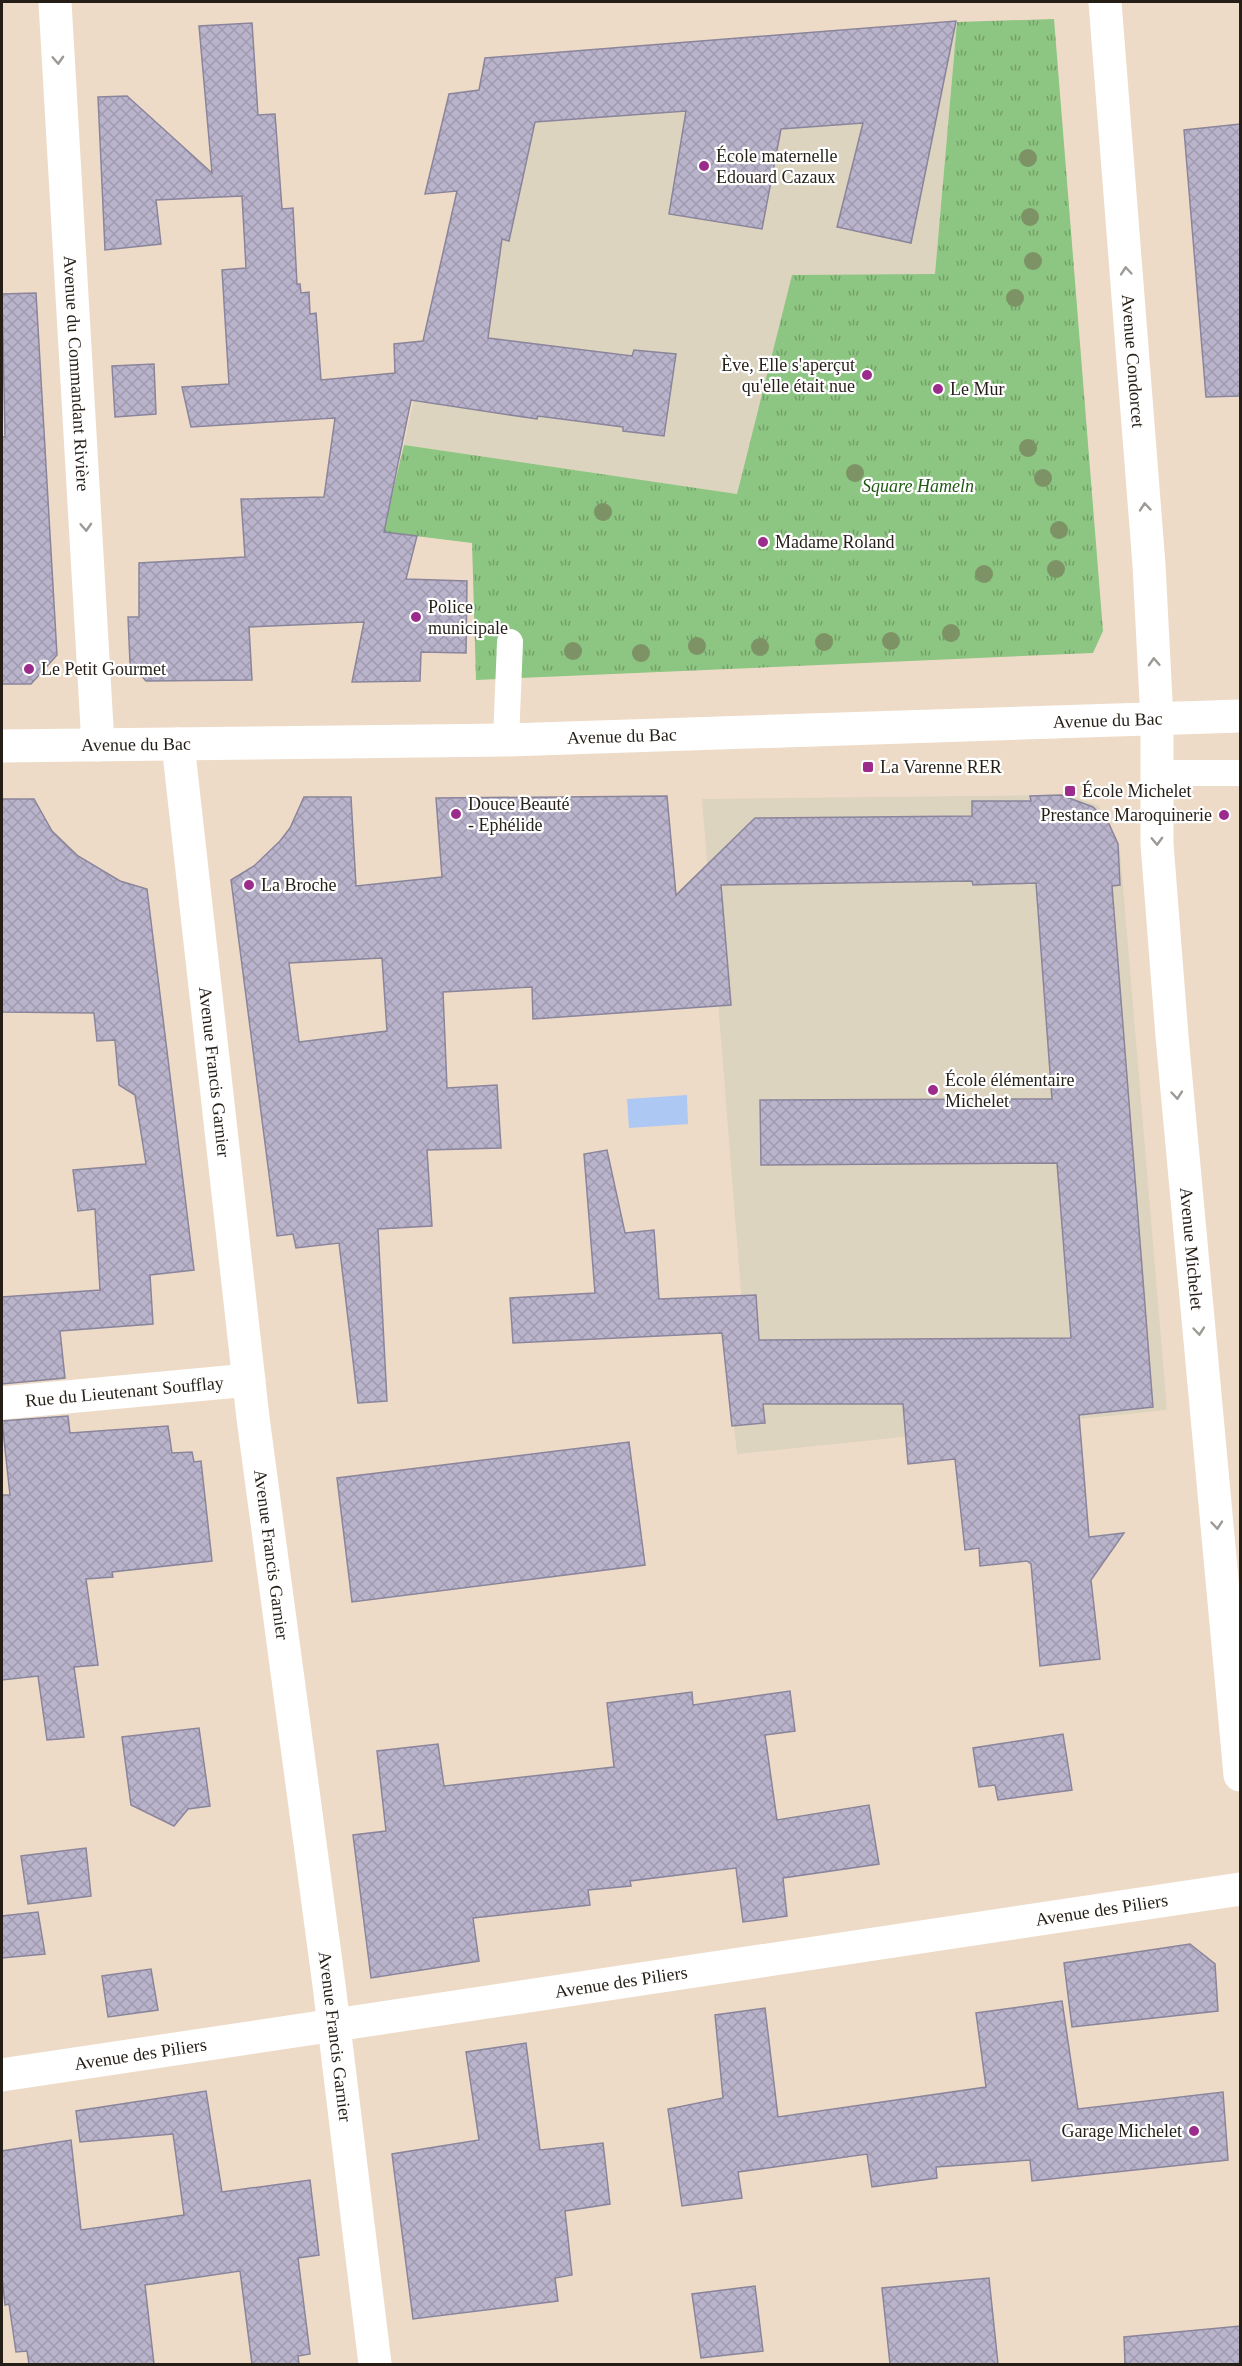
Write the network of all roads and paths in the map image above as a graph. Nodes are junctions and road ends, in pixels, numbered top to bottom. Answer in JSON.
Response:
{"nodes":[{"id":1,"x":55,"y":2,"type":"edge"},
{"id":2,"x":1105,"y":2,"type":"edge"},
{"id":3,"x":510,"y":642,"type":"dead end"},
{"id":4,"x":1240,"y":716,"type":"edge"},
{"id":5,"x":1157,"y":720,"type":"junction"},
{"id":6,"x":506,"y":740,"type":"junction"},
{"id":7,"x":178,"y":744,"type":"junction"},
{"id":8,"x":98,"y":745,"type":"junction"},
{"id":9,"x":2,"y":746,"type":"edge"},
{"id":10,"x":1157,"y":772,"type":"junction"},
{"id":11,"x":1240,"y":773,"type":"edge"},
{"id":12,"x":249,"y":1380,"type":"junction"},
{"id":13,"x":2,"y":1403,"type":"edge"},
{"id":14,"x":1240,"y":1775,"type":"edge"},
{"id":15,"x":1240,"y":1889,"type":"edge"},
{"id":16,"x":334,"y":2026,"type":"junction"},
{"id":17,"x":2,"y":2075,"type":"edge"},
{"id":18,"x":375,"y":2364,"type":"edge"}],
"edges":[{"from":1,"to":8,"type":"street","name":"Avenue du Commandant Rivière","one_way":true},
{"from":5,"to":2,"type":"street","name":"Avenue Condorcet","one_way":true},
{"from":3,"to":6,"type":"lane"},
{"from":4,"to":5,"type":"street","name":"Avenue du Bac"},
{"from":5,"to":6,"type":"street","name":"Avenue du Bac"},
{"from":5,"to":10,"type":"street","name":"Avenue Michelet"},
{"from":6,"to":7,"type":"street","name":"Avenue du Bac"},
{"from":7,"to":8,"type":"street","name":"Avenue du Bac"},
{"from":7,"to":12,"type":"street","name":"Avenue Francis Garnier"},
{"from":8,"to":9,"type":"street","name":"Avenue du Bac"},
{"from":10,"to":11,"type":"lane"},
{"from":10,"to":14,"type":"street","name":"Avenue Michelet","one_way":true},
{"from":12,"to":13,"type":"street","name":"Rue du Lieutenant Soufflay"},
{"from":12,"to":16,"type":"street","name":"Avenue Francis Garnier"},
{"from":15,"to":16,"type":"street","name":"Avenue des Piliers"},
{"from":16,"to":17,"type":"street","name":"Avenue des Piliers"},
{"from":16,"to":18,"type":"street","name":"Avenue Francis Garnier"}]}
